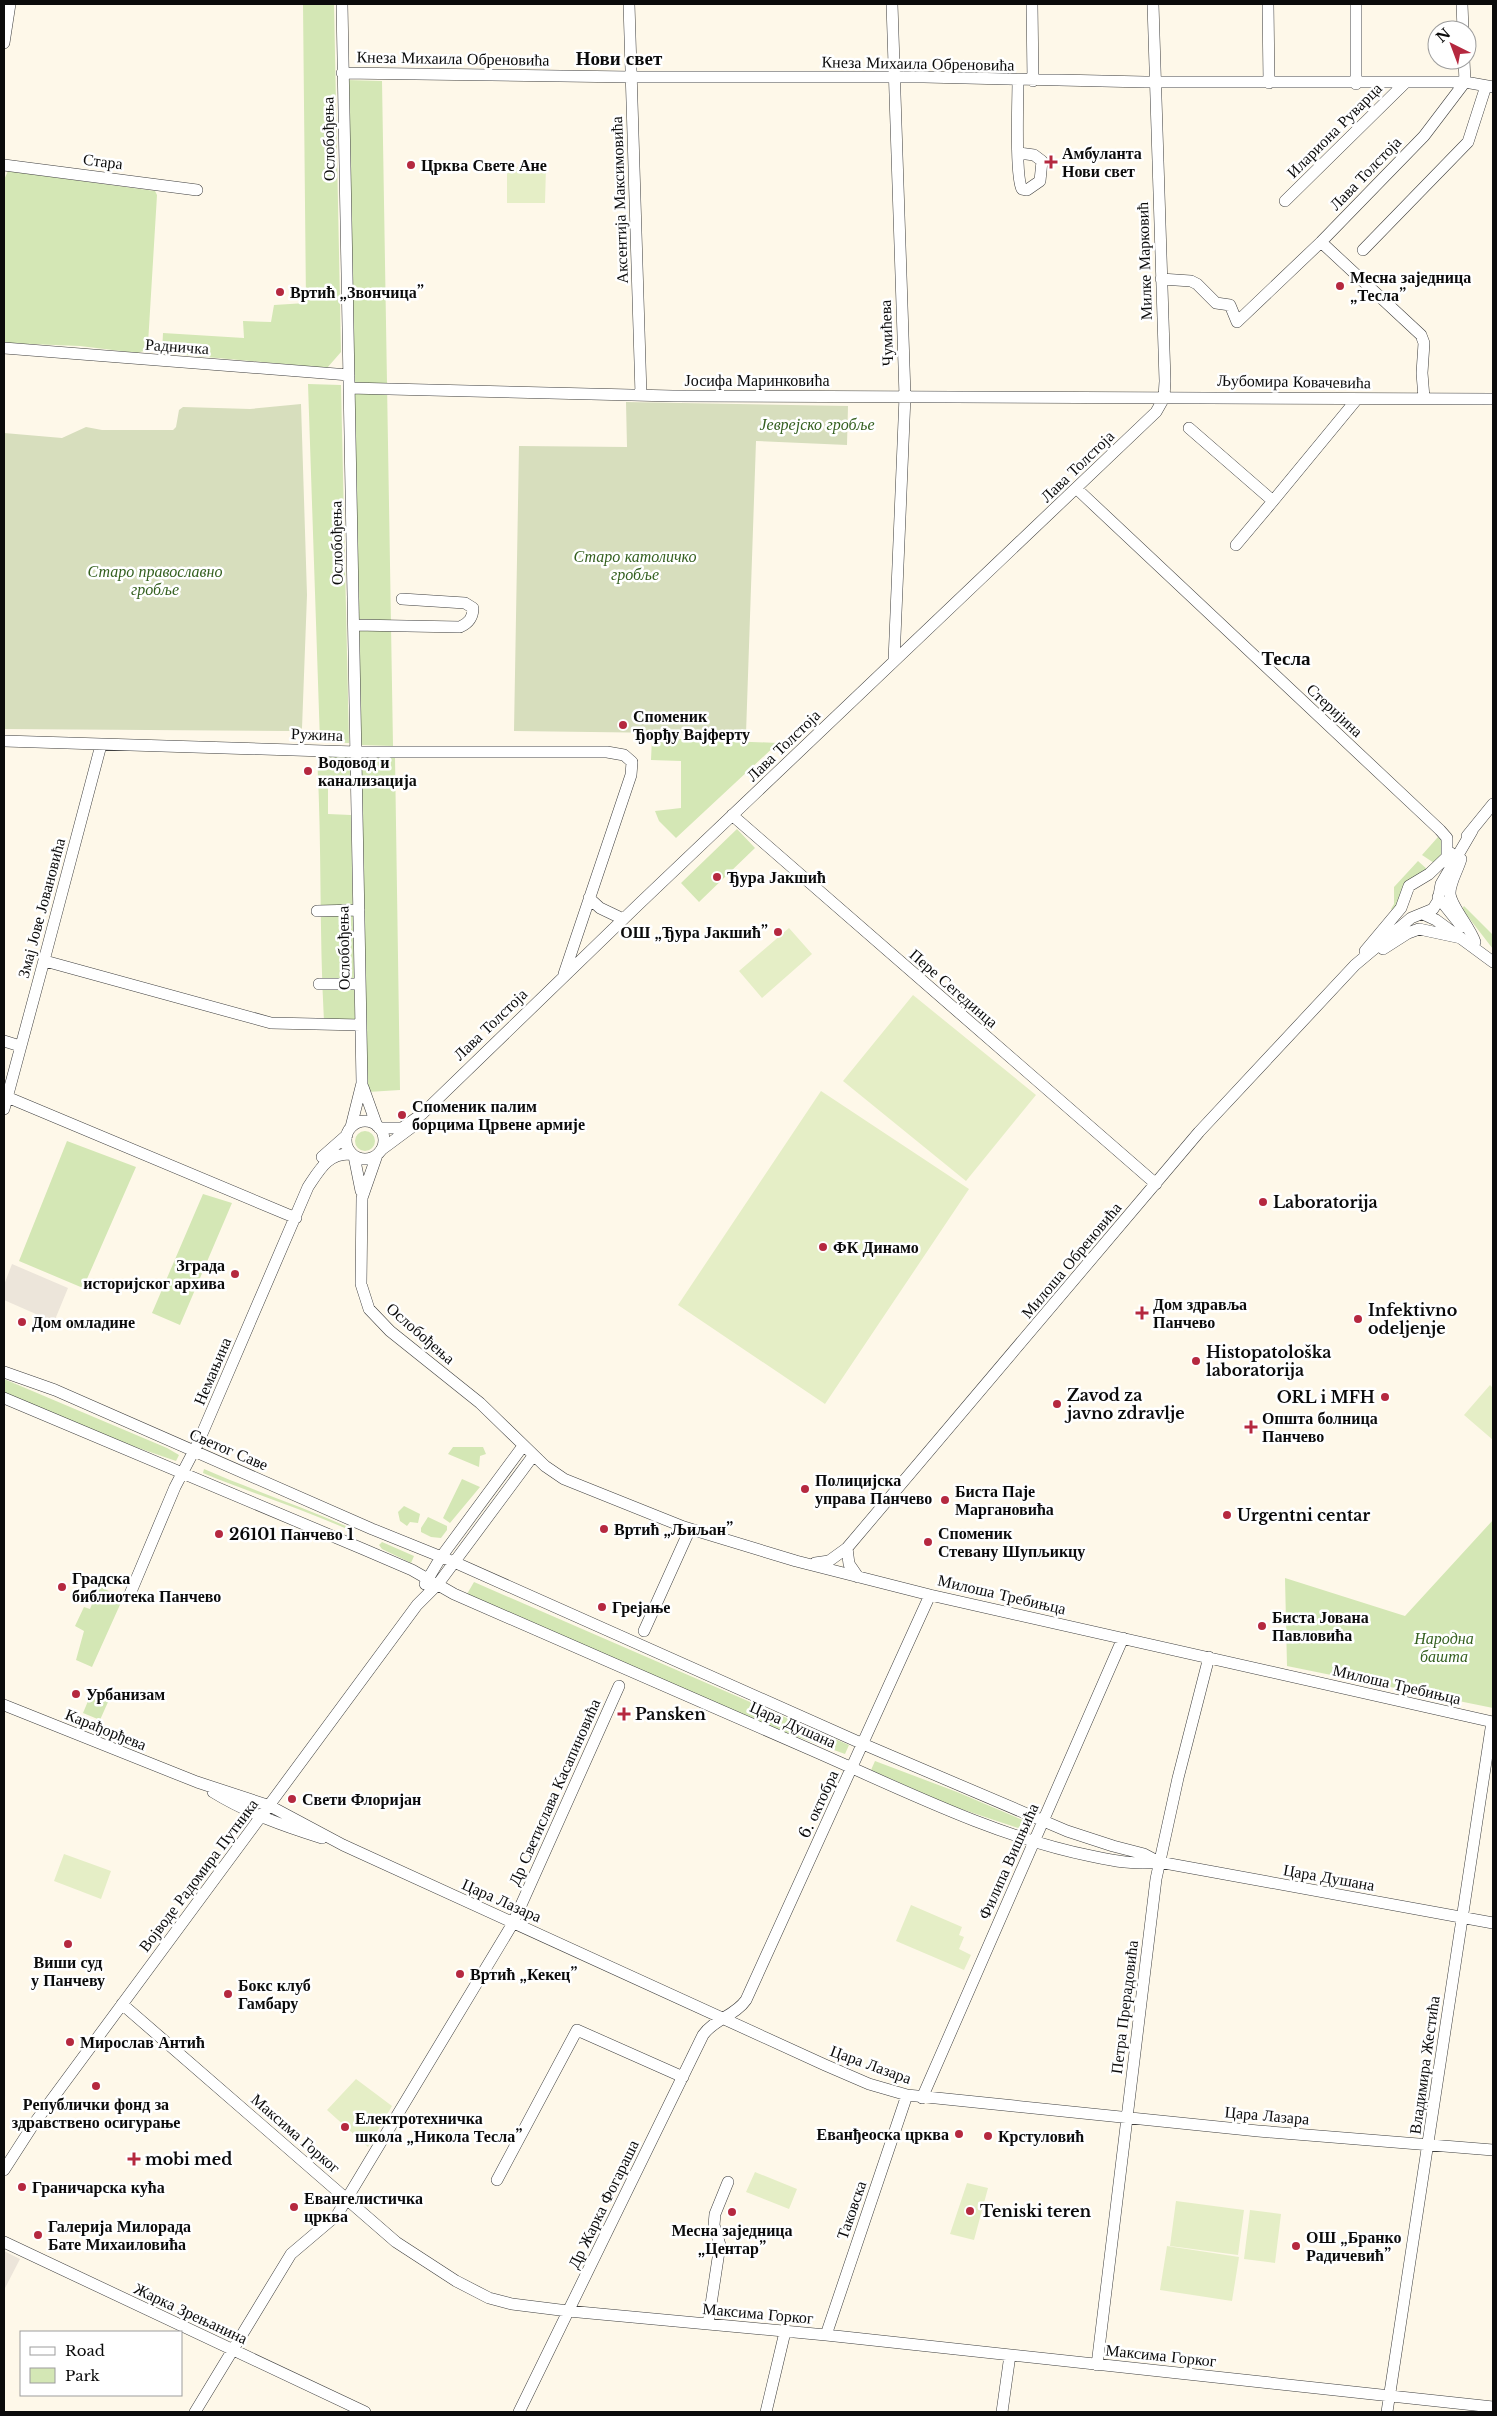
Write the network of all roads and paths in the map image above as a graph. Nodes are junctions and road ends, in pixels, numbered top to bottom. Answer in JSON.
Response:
{"nodes":[{"id":1,"x":10,"y":4,"type":"edge"},
{"id":2,"x":342,"y":4,"type":"edge"},
{"id":3,"x":629,"y":4,"type":"edge"},
{"id":4,"x":892,"y":4,"type":"edge"},
{"id":5,"x":1032,"y":4,"type":"edge"},
{"id":6,"x":1153,"y":4,"type":"edge"},
{"id":7,"x":1268,"y":4,"type":"edge"},
{"id":8,"x":1356,"y":4,"type":"edge"},
{"id":9,"x":1462,"y":4,"type":"edge"},
{"id":10,"x":1463,"y":20,"type":"edge"},
{"id":11,"x":4,"y":43,"type":"edge"},
{"id":12,"x":1464,"y":70,"type":"edge"},
{"id":13,"x":342,"y":73,"type":"junction"},
{"id":14,"x":631,"y":78,"type":"junction"},
{"id":15,"x":895,"y":78,"type":"junction"},
{"id":16,"x":1018,"y":80,"type":"junction"},
{"id":17,"x":1033,"y":81,"type":"junction"},
{"id":18,"x":1155,"y":82,"type":"junction"},
{"id":19,"x":1465,"y":82,"type":"junction"},
{"id":20,"x":1269,"y":83,"type":"junction"},
{"id":21,"x":1405,"y":83,"type":"junction"},
{"id":22,"x":1356,"y":84,"type":"junction"},
{"id":23,"x":1489,"y":86,"type":"edge"},
{"id":24,"x":1019,"y":153,"type":"dead end"},
{"id":25,"x":4,"y":165,"type":"edge"},
{"id":26,"x":197,"y":190,"type":"dead end"},
{"id":27,"x":1286,"y":201,"type":"dead end"},
{"id":28,"x":1321,"y":242,"type":"junction"},
{"id":29,"x":1363,"y":250,"type":"dead end"},
{"id":30,"x":1161,"y":279,"type":"junction"},
{"id":31,"x":4,"y":348,"type":"edge"},
{"id":32,"x":348,"y":375,"type":"junction"},
{"id":33,"x":349,"y":388,"type":"junction"},
{"id":34,"x":641,"y":396,"type":"junction"},
{"id":35,"x":904,"y":396,"type":"junction"},
{"id":36,"x":1164,"y":398,"type":"junction"},
{"id":37,"x":1357,"y":398,"type":"junction"},
{"id":38,"x":1424,"y":398,"type":"junction"},
{"id":39,"x":1493,"y":399,"type":"edge"},
{"id":40,"x":1189,"y":428,"type":"dead end"},
{"id":41,"x":1077,"y":490,"type":"junction"},
{"id":42,"x":1272,"y":501,"type":"junction"},
{"id":43,"x":1236,"y":545,"type":"dead end"},
{"id":44,"x":402,"y":600,"type":"dead end"},
{"id":45,"x":354,"y":624,"type":"junction"},
{"id":46,"x":894,"y":661,"type":"junction"},
{"id":47,"x":4,"y":741,"type":"edge"},
{"id":48,"x":101,"y":745,"type":"junction"},
{"id":49,"x":356,"y":752,"type":"junction"},
{"id":50,"x":1493,"y":804,"type":"edge"},
{"id":51,"x":732,"y":815,"type":"junction"},
{"id":52,"x":1472,"y":831,"type":"junction"},
{"id":53,"x":1462,"y":849,"type":"junction"},
{"id":54,"x":1447,"y":857,"type":"junction"},
{"id":55,"x":1418,"y":881,"type":"junction"},
{"id":56,"x":1438,"y":896,"type":"junction"},
{"id":57,"x":589,"y":898,"type":"junction"},
{"id":58,"x":1405,"y":898,"type":"junction"},
{"id":59,"x":359,"y":910,"type":"junction"},
{"id":60,"x":317,"y":912,"type":"dead end"},
{"id":61,"x":1421,"y":914,"type":"junction"},
{"id":62,"x":623,"y":919,"type":"junction"},
{"id":63,"x":1461,"y":938,"type":"junction"},
{"id":64,"x":1475,"y":942,"type":"junction"},
{"id":65,"x":1370,"y":954,"type":"junction"},
{"id":66,"x":1489,"y":958,"type":"edge"},
{"id":67,"x":45,"y":961,"type":"junction"},
{"id":68,"x":1355,"y":965,"type":"junction"},
{"id":69,"x":563,"y":978,"type":"junction"},
{"id":70,"x":319,"y":984,"type":"dead end"},
{"id":71,"x":360,"y":984,"type":"junction"},
{"id":72,"x":360,"y":1025,"type":"junction"},
{"id":73,"x":4,"y":1041,"type":"edge"},
{"id":74,"x":20,"y":1046,"type":"junction"},
{"id":75,"x":362,"y":1082,"type":"junction"},
{"id":76,"x":5,"y":1103,"type":"edge"},
{"id":77,"x":422,"y":1114,"type":"junction"},
{"id":78,"x":378,"y":1127,"type":"junction"},
{"id":79,"x":349,"y":1131,"type":"junction"},
{"id":80,"x":379,"y":1153,"type":"junction"},
{"id":81,"x":353,"y":1155,"type":"junction"},
{"id":82,"x":1156,"y":1184,"type":"junction"},
{"id":83,"x":308,"y":1187,"type":"junction"},
{"id":84,"x":362,"y":1198,"type":"junction"},
{"id":85,"x":296,"y":1218,"type":"junction"},
{"id":86,"x":4,"y":1372,"type":"edge"},
{"id":87,"x":4,"y":1398,"type":"edge"},
{"id":88,"x":522,"y":1446,"type":"junction"},
{"id":89,"x":194,"y":1451,"type":"junction"},
{"id":90,"x":534,"y":1456,"type":"junction"},
{"id":91,"x":182,"y":1473,"type":"junction"},
{"id":92,"x":690,"y":1529,"type":"junction"},
{"id":93,"x":847,"y":1548,"type":"junction"},
{"id":94,"x":441,"y":1557,"type":"junction"},
{"id":95,"x":454,"y":1562,"type":"junction"},
{"id":96,"x":808,"y":1563,"type":"junction"},
{"id":97,"x":858,"y":1577,"type":"junction"},
{"id":98,"x":426,"y":1578,"type":"junction"},
{"id":99,"x":438,"y":1584,"type":"junction"},
{"id":100,"x":130,"y":1594,"type":"dead end"},
{"id":101,"x":930,"y":1595,"type":"junction"},
{"id":102,"x":420,"y":1600,"type":"junction"},
{"id":103,"x":644,"y":1631,"type":"dead end"},
{"id":104,"x":1123,"y":1638,"type":"junction"},
{"id":105,"x":1209,"y":1657,"type":"junction"},
{"id":106,"x":619,"y":1686,"type":"dead end"},
{"id":107,"x":4,"y":1706,"type":"edge"},
{"id":108,"x":1493,"y":1722,"type":"edge"},
{"id":109,"x":863,"y":1744,"type":"junction"},
{"id":110,"x":853,"y":1768,"type":"junction"},
{"id":111,"x":197,"y":1782,"type":"junction"},
{"id":112,"x":270,"y":1806,"type":"junction"},
{"id":113,"x":262,"y":1817,"type":"junction"},
{"id":114,"x":1043,"y":1820,"type":"junction"},
{"id":115,"x":1034,"y":1842,"type":"junction"},
{"id":116,"x":342,"y":1845,"type":"junction"},
{"id":117,"x":1159,"y":1862,"type":"junction"},
{"id":118,"x":1463,"y":1918,"type":"junction"},
{"id":119,"x":513,"y":1923,"type":"junction"},
{"id":120,"x":1493,"y":1923,"type":"edge"},
{"id":121,"x":122,"y":2004,"type":"junction"},
{"id":122,"x":724,"y":2017,"type":"junction"},
{"id":123,"x":683,"y":2077,"type":"junction"},
{"id":124,"x":907,"y":2095,"type":"junction"},
{"id":125,"x":922,"y":2098,"type":"junction"},
{"id":126,"x":1126,"y":2117,"type":"junction"},
{"id":127,"x":1429,"y":2145,"type":"junction"},
{"id":128,"x":1493,"y":2150,"type":"edge"},
{"id":129,"x":4,"y":2170,"type":"edge"},
{"id":130,"x":497,"y":2180,"type":"dead end"},
{"id":131,"x":728,"y":2182,"type":"dead end"},
{"id":132,"x":347,"y":2199,"type":"junction"},
{"id":133,"x":4,"y":2242,"type":"edge"},
{"id":134,"x":568,"y":2311,"type":"junction"},
{"id":135,"x":708,"y":2324,"type":"junction"},
{"id":136,"x":785,"y":2332,"type":"junction"},
{"id":137,"x":826,"y":2335,"type":"junction"},
{"id":138,"x":232,"y":2350,"type":"junction"},
{"id":139,"x":1010,"y":2355,"type":"junction"},
{"id":140,"x":1097,"y":2365,"type":"junction"},
{"id":141,"x":1389,"y":2396,"type":"junction"},
{"id":142,"x":1493,"y":2407,"type":"edge"},
{"id":143,"x":195,"y":2412,"type":"edge"},
{"id":144,"x":365,"y":2412,"type":"edge"},
{"id":145,"x":519,"y":2412,"type":"edge"},
{"id":146,"x":766,"y":2412,"type":"edge"},
{"id":147,"x":1002,"y":2412,"type":"edge"},
{"id":148,"x":1387,"y":2412,"type":"edge"}],
"edges":[{"from":1,"to":11,"type":"street"},
{"from":2,"to":13,"type":"street","name":"Ослобођења"},
{"from":3,"to":14,"type":"street","name":"Аксентија Максимовића"},
{"from":4,"to":15,"type":"street","name":"Чумићева"},
{"from":5,"to":17,"type":"street"},
{"from":6,"to":18,"type":"street","name":"Милке Марковић"},
{"from":7,"to":20,"type":"street"},
{"from":8,"to":22,"type":"street"},
{"from":9,"to":10,"type":"street"},
{"from":12,"to":19,"type":"street"},
{"from":13,"to":14,"type":"street","name":"Кнеза Михаила Обреновића"},
{"from":13,"to":32,"type":"street","name":"Ослобођења"},
{"from":14,"to":15,"type":"street","name":"Кнеза Михаила Обреновића"},
{"from":14,"to":34,"type":"street","name":"Аксентија Максимовића"},
{"from":15,"to":16,"type":"street","name":"Кнеза Михаила Обреновића"},
{"from":15,"to":35,"type":"street","name":"Чумићева"},
{"from":16,"to":17,"type":"street","name":"Кнеза Михаила Обреновића"},
{"from":16,"to":24,"type":"street"},
{"from":17,"to":18,"type":"street","name":"Кнеза Михаила Обреновића"},
{"from":18,"to":20,"type":"street","name":"Кнеза Михаила Обреновића"},
{"from":18,"to":30,"type":"street","name":"Милке Марковић"},
{"from":19,"to":21,"type":"street","name":"Кнеза Михаила Обреновића"},
{"from":19,"to":23,"type":"street","name":"Кнеза Михаила Обреновића"},
{"from":19,"to":28,"type":"street","name":"Лава Толстоја"},
{"from":20,"to":22,"type":"street","name":"Кнеза Михаила Обреновића"},
{"from":21,"to":22,"type":"street","name":"Кнеза Михаила Обреновића"},
{"from":21,"to":27,"type":"street","name":"Илариона Руварца"},
{"from":23,"to":29,"type":"street"},
{"from":25,"to":26,"type":"street","name":"Стара"},
{"from":28,"to":30,"type":"street","name":"Лава Толстоја"},
{"from":28,"to":38,"type":"street"},
{"from":30,"to":36,"type":"street","name":"Милке Марковић"},
{"from":31,"to":32,"type":"street","name":"Радничка"},
{"from":32,"to":33,"type":"street","name":"Ослобођења"},
{"from":33,"to":34,"type":"street","name":"Јосифа Маринковића"},
{"from":33,"to":45,"type":"street","name":"Ослобођења"},
{"from":34,"to":35,"type":"street","name":"Јосифа Маринковића"},
{"from":35,"to":36,"type":"street","name":"Јосифа Маринковића"},
{"from":35,"to":46,"type":"street","name":"Чумићева"},
{"from":36,"to":37,"type":"street","name":"Љубомира Ковачевића"},
{"from":36,"to":41,"type":"street","name":"Лава Толстоја"},
{"from":37,"to":38,"type":"street","name":"Љубомира Ковачевића"},
{"from":37,"to":42,"type":"street"},
{"from":38,"to":39,"type":"street","name":"Љубомира Ковачевића"},
{"from":40,"to":42,"type":"street"},
{"from":41,"to":46,"type":"street","name":"Лава Толстоја"},
{"from":41,"to":54,"type":"street","name":"Стеријина"},
{"from":42,"to":43,"type":"street"},
{"from":44,"to":45,"type":"street"},
{"from":45,"to":49,"type":"street","name":"Ослобођења"},
{"from":46,"to":51,"type":"street","name":"Лава Толстоја"},
{"from":47,"to":48,"type":"street","name":"Ружина"},
{"from":48,"to":49,"type":"street","name":"Ружина"},
{"from":48,"to":67,"type":"street","name":"Змај Јове Јовановића"},
{"from":49,"to":57,"type":"street","name":"Ружина"},
{"from":49,"to":59,"type":"street","name":"Ослобођења"},
{"from":50,"to":52,"type":"street"},
{"from":51,"to":62,"type":"street","name":"Лава Толстоја"},
{"from":51,"to":82,"type":"street","name":"Пере Сегединца"},
{"from":52,"to":53,"type":"street"},
{"from":52,"to":54,"type":"street"},
{"from":53,"to":56,"type":"street"},
{"from":53,"to":64,"type":"street"},
{"from":54,"to":55,"type":"street"},
{"from":55,"to":56,"type":"street"},
{"from":55,"to":58,"type":"street"},
{"from":56,"to":61,"type":"street"},
{"from":56,"to":64,"type":"street"},
{"from":57,"to":62,"type":"street"},
{"from":57,"to":69,"type":"street"},
{"from":58,"to":61,"type":"street"},
{"from":58,"to":68,"type":"street"},
{"from":59,"to":60,"type":"street"},
{"from":59,"to":71,"type":"street","name":"Ослобођења"},
{"from":61,"to":63,"type":"street"},
{"from":61,"to":65,"type":"street"},
{"from":62,"to":69,"type":"street","name":"Лава Толстоја"},
{"from":63,"to":65,"type":"street"},
{"from":63,"to":66,"type":"street"},
{"from":64,"to":66,"type":"street"},
{"from":65,"to":68,"type":"street"},
{"from":67,"to":72,"type":"street"},
{"from":67,"to":74,"type":"street","name":"Змај Јове Јовановића"},
{"from":68,"to":82,"type":"street","name":"Милоша Обреновића"},
{"from":69,"to":77,"type":"street","name":"Лава Толстоја"},
{"from":70,"to":71,"type":"street"},
{"from":71,"to":72,"type":"street","name":"Ослобођења"},
{"from":72,"to":75,"type":"street","name":"Ослобођења"},
{"from":73,"to":74,"type":"street"},
{"from":74,"to":76,"type":"street","name":"Змај Јове Јовановића"},
{"from":75,"to":78,"type":"street","name":"Ослобођења"},
{"from":75,"to":79,"type":"street","name":"Ослобођења"},
{"from":76,"to":85,"type":"street"},
{"from":77,"to":78,"type":"street","name":"Лава Толстоја"},
{"from":77,"to":80,"type":"street","name":"Лава Толстоја"},
{"from":78,"to":79,"type":"street"},
{"from":78,"to":80,"type":"street"},
{"from":79,"to":81,"type":"street"},
{"from":79,"to":83,"type":"street"},
{"from":80,"to":81,"type":"street"},
{"from":80,"to":84,"type":"street","name":"Ослобођења"},
{"from":81,"to":83,"type":"street"},
{"from":81,"to":84,"type":"street"},
{"from":82,"to":93,"type":"street","name":"Милоша Обреновића"},
{"from":83,"to":85,"type":"street","name":"Немањина"},
{"from":84,"to":88,"type":"street","name":"Ослобођења"},
{"from":85,"to":89,"type":"street","name":"Немањина"},
{"from":86,"to":89,"type":"street","name":"Светог Саве"},
{"from":87,"to":91,"type":"street"},
{"from":88,"to":90,"type":"street","name":"Милоша Требињца"},
{"from":88,"to":94,"type":"street","name":"Војводе Радомира Путника"},
{"from":89,"to":91,"type":"street","name":"Немањина"},
{"from":89,"to":94,"type":"street","name":"Светог Саве"},
{"from":90,"to":92,"type":"street","name":"Милоша Требињца"},
{"from":90,"to":95,"type":"street","name":"Војводе Радомира Путника"},
{"from":91,"to":98,"type":"street"},
{"from":91,"to":100,"type":"street","name":"Немањина"},
{"from":92,"to":96,"type":"street","name":"Милоша Требињца"},
{"from":92,"to":103,"type":"street"},
{"from":93,"to":96,"type":"street","name":"Милоша Обреновића"},
{"from":93,"to":97,"type":"street"},
{"from":94,"to":95,"type":"street","name":"Цара Душана"},
{"from":94,"to":98,"type":"street","name":"Војводе Радомира Путника"},
{"from":95,"to":99,"type":"street","name":"Војводе Радомира Путника"},
{"from":95,"to":109,"type":"street","name":"Цара Душана"},
{"from":96,"to":97,"type":"street","name":"Милоша Требињца"},
{"from":97,"to":101,"type":"street","name":"Милоша Требињца"},
{"from":98,"to":99,"type":"street","name":"Цара Душана"},
{"from":98,"to":102,"type":"street","name":"Војводе Радомира Путника"},
{"from":99,"to":102,"type":"street","name":"Војводе Радомира Путника"},
{"from":99,"to":110,"type":"street","name":"Цара Душана"},
{"from":101,"to":104,"type":"street","name":"Милоша Требињца"},
{"from":101,"to":109,"type":"street","name":"6. октобра"},
{"from":102,"to":112,"type":"street","name":"Војводе Радомира Путника"},
{"from":104,"to":105,"type":"street","name":"Милоша Требињца"},
{"from":104,"to":114,"type":"street","name":"Филипа Вишњића"},
{"from":105,"to":108,"type":"street","name":"Милоша Требињца"},
{"from":105,"to":117,"type":"street","name":"Петра Прерадовића"},
{"from":106,"to":119,"type":"street","name":"Др Светислава Касапиновића"},
{"from":107,"to":111,"type":"street","name":"Карађорђева"},
{"from":108,"to":118,"type":"street","name":"Владимира Жестића"},
{"from":109,"to":110,"type":"street","name":"6. октобра"},
{"from":109,"to":114,"type":"street","name":"Цара Душана"},
{"from":110,"to":115,"type":"street","name":"Цара Душана"},
{"from":110,"to":122,"type":"street","name":"6. октобра"},
{"from":111,"to":112,"type":"street","name":"Карађорђева"},
{"from":111,"to":113,"type":"street","name":"Карађорђева"},
{"from":112,"to":113,"type":"street","name":"Војводе Радомира Путника"},
{"from":112,"to":116,"type":"street","name":"Цара Лазара"},
{"from":113,"to":116,"type":"street","name":"Цара Лазара"},
{"from":113,"to":121,"type":"street","name":"Војводе Радомира Путника"},
{"from":114,"to":115,"type":"street","name":"Филипа Вишњића"},
{"from":114,"to":117,"type":"street","name":"Цара Душана"},
{"from":115,"to":117,"type":"street","name":"Цара Душана"},
{"from":115,"to":125,"type":"street","name":"Филипа Вишњића"},
{"from":116,"to":119,"type":"street","name":"Цара Лазара"},
{"from":117,"to":118,"type":"street","name":"Цара Душана"},
{"from":117,"to":126,"type":"street","name":"Петра Прерадовића"},
{"from":118,"to":120,"type":"street","name":"Цара Душана"},
{"from":118,"to":127,"type":"street","name":"Владимира Жестића"},
{"from":119,"to":122,"type":"street","name":"Цара Лазара"},
{"from":119,"to":132,"type":"street","name":"Др Светислава Касапиновића"},
{"from":121,"to":129,"type":"street","name":"Војводе Радомира Путника"},
{"from":121,"to":132,"type":"street","name":"Максима Горког"},
{"from":122,"to":123,"type":"street","name":"Др Жарка Фогараша"},
{"from":122,"to":124,"type":"street","name":"Цара Лазара"},
{"from":123,"to":130,"type":"street"},
{"from":123,"to":134,"type":"street","name":"Др Жарка Фогараша"},
{"from":124,"to":125,"type":"street","name":"Цара Лазара"},
{"from":124,"to":137,"type":"street","name":"Таковска"},
{"from":125,"to":126,"type":"street","name":"Цара Лазара"},
{"from":126,"to":127,"type":"street","name":"Цара Лазара"},
{"from":126,"to":140,"type":"street","name":"Петра Прерадовића"},
{"from":127,"to":128,"type":"street","name":"Цара Лазара"},
{"from":127,"to":141,"type":"street","name":"Владимира Жестића"},
{"from":131,"to":135,"type":"street"},
{"from":132,"to":134,"type":"street","name":"Максима Горког"},
{"from":132,"to":138,"type":"street","name":"Др Светислава Касапиновића"},
{"from":133,"to":138,"type":"street","name":"Жарка Зрењанина"},
{"from":134,"to":135,"type":"street","name":"Максима Горког"},
{"from":134,"to":145,"type":"street","name":"Др Жарка Фогараша"},
{"from":135,"to":136,"type":"street","name":"Максима Горког"},
{"from":136,"to":137,"type":"street","name":"Максима Горког"},
{"from":136,"to":146,"type":"street"},
{"from":137,"to":139,"type":"street","name":"Максима Горког"},
{"from":138,"to":143,"type":"street","name":"Др Светислава Касапиновића"},
{"from":138,"to":144,"type":"street","name":"Жарка Зрењанина"},
{"from":139,"to":140,"type":"street","name":"Максима Горког"},
{"from":139,"to":147,"type":"street"},
{"from":140,"to":141,"type":"street","name":"Максима Горког"},
{"from":141,"to":142,"type":"street","name":"Максима Горког"},
{"from":141,"to":148,"type":"street","name":"Владимира Жестића"}]}
